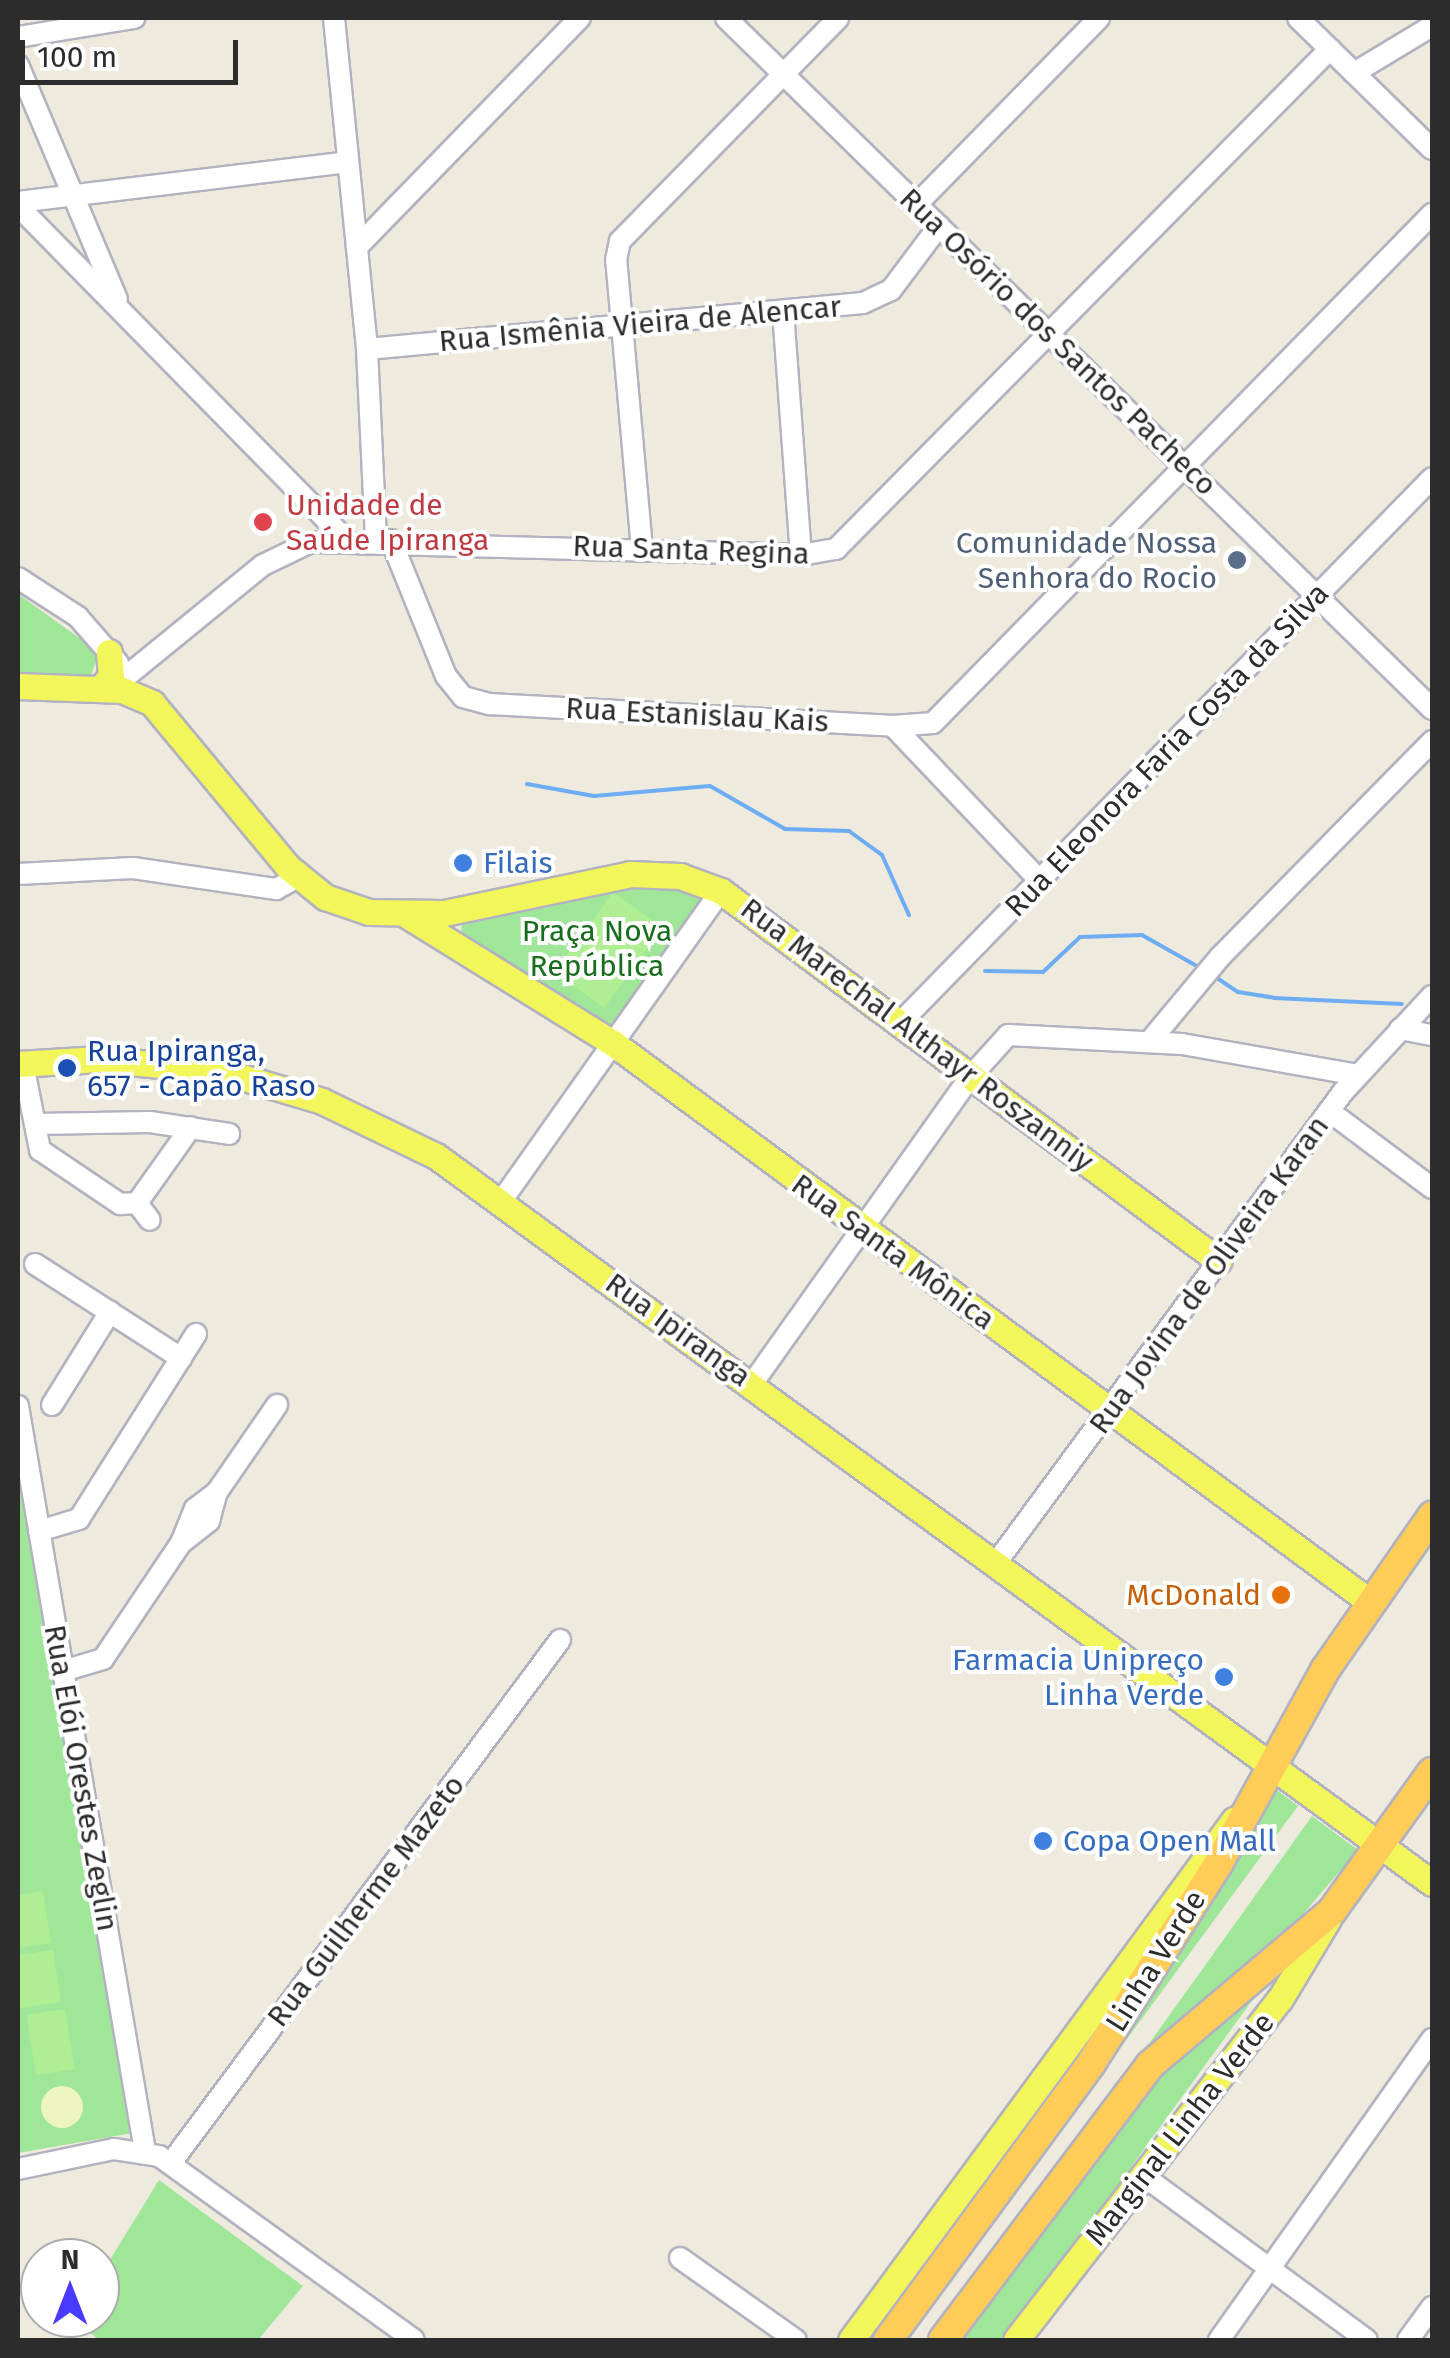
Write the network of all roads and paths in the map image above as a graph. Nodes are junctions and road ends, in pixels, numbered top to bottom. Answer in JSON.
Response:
{"nodes":[{"id":1,"x":134,"y":18,"type":"edge"},
{"id":2,"x":334,"y":18,"type":"edge"},
{"id":3,"x":580,"y":18,"type":"edge"},
{"id":4,"x":726,"y":18,"type":"edge"},
{"id":5,"x":838,"y":18,"type":"edge"},
{"id":6,"x":1099,"y":18,"type":"edge"},
{"id":7,"x":1298,"y":18,"type":"edge"},
{"id":8,"x":1432,"y":26,"type":"edge"},
{"id":9,"x":18,"y":37,"type":"edge"},
{"id":10,"x":1330,"y":49,"type":"junction"},
{"id":11,"x":18,"y":66,"type":"edge"},
{"id":12,"x":783,"y":73,"type":"junction"},
{"id":13,"x":1354,"y":73,"type":"junction"},
{"id":14,"x":1432,"y":149,"type":"edge"},
{"id":15,"x":348,"y":162,"type":"junction"},
{"id":16,"x":72,"y":195,"type":"junction"},
{"id":17,"x":18,"y":204,"type":"edge"},
{"id":18,"x":916,"y":204,"type":"junction"},
{"id":19,"x":1432,"y":214,"type":"edge"},
{"id":20,"x":939,"y":226,"type":"junction"},
{"id":21,"x":357,"y":246,"type":"junction"},
{"id":22,"x":122,"y":310,"type":"junction"},
{"id":23,"x":783,"y":311,"type":"junction"},
{"id":24,"x":622,"y":326,"type":"junction"},
{"id":25,"x":1049,"y":334,"type":"junction"},
{"id":26,"x":367,"y":349,"type":"junction"},
{"id":27,"x":1184,"y":466,"type":"junction"},
{"id":28,"x":1432,"y":478,"type":"edge"},
{"id":29,"x":344,"y":538,"type":"junction"},
{"id":30,"x":384,"y":540,"type":"junction"},
{"id":31,"x":642,"y":549,"type":"junction"},
{"id":32,"x":801,"y":555,"type":"junction"},
{"id":33,"x":18,"y":578,"type":"edge"},
{"id":34,"x":1317,"y":596,"type":"junction"},
{"id":35,"x":110,"y":652,"type":"junction"},
{"id":36,"x":128,"y":675,"type":"junction"},
{"id":37,"x":18,"y":686,"type":"edge"},
{"id":38,"x":100,"y":689,"type":"junction"},
{"id":39,"x":152,"y":704,"type":"junction"},
{"id":40,"x":1432,"y":710,"type":"edge"},
{"id":41,"x":893,"y":726,"type":"junction"},
{"id":42,"x":1432,"y":741,"type":"edge"},
{"id":43,"x":289,"y":869,"type":"junction"},
{"id":44,"x":18,"y":874,"type":"edge"},
{"id":45,"x":1040,"y":880,"type":"junction"},
{"id":46,"x":721,"y":891,"type":"junction"},
{"id":47,"x":408,"y":916,"type":"junction"},
{"id":48,"x":1432,"y":996,"type":"edge"},
{"id":49,"x":901,"y":1022,"type":"junction"},
{"id":50,"x":1400,"y":1030,"type":"junction"},
{"id":51,"x":1432,"y":1035,"type":"edge"},
{"id":52,"x":1150,"y":1041,"type":"junction"},
{"id":53,"x":613,"y":1043,"type":"junction"},
{"id":54,"x":20,"y":1064,"type":"edge"},
{"id":55,"x":1358,"y":1074,"type":"junction"},
{"id":56,"x":972,"y":1075,"type":"junction"},
{"id":57,"x":1329,"y":1111,"type":"junction"},
{"id":58,"x":34,"y":1124,"type":"junction"},
{"id":59,"x":191,"y":1127,"type":"junction"},
{"id":60,"x":229,"y":1134,"type":"dead end"},
{"id":61,"x":1432,"y":1188,"type":"edge"},
{"id":62,"x":502,"y":1200,"type":"junction"},
{"id":63,"x":137,"y":1203,"type":"junction"},
{"id":64,"x":150,"y":1220,"type":"dead end"},
{"id":65,"x":862,"y":1230,"type":"junction"},
{"id":66,"x":1219,"y":1261,"type":"junction"},
{"id":67,"x":35,"y":1264,"type":"dead end"},
{"id":68,"x":110,"y":1312,"type":"junction"},
{"id":69,"x":196,"y":1334,"type":"dead end"},
{"id":70,"x":181,"y":1358,"type":"junction"},
{"id":71,"x":752,"y":1384,"type":"junction"},
{"id":72,"x":277,"y":1404,"type":"dead end"},
{"id":73,"x":52,"y":1405,"type":"dead end"},
{"id":74,"x":18,"y":1406,"type":"edge"},
{"id":75,"x":1108,"y":1411,"type":"junction"},
{"id":76,"x":1432,"y":1516,"type":"edge"},
{"id":77,"x":39,"y":1531,"type":"junction"},
{"id":78,"x":996,"y":1563,"type":"junction"},
{"id":79,"x":1370,"y":1602,"type":"junction"},
{"id":80,"x":560,"y":1640,"type":"dead end"},
{"id":81,"x":63,"y":1671,"type":"junction"},
{"id":82,"x":1271,"y":1764,"type":"junction"},
{"id":83,"x":1432,"y":1772,"type":"edge"},
{"id":84,"x":1256,"y":1793,"type":"junction"},
{"id":85,"x":1379,"y":1844,"type":"junction"},
{"id":86,"x":1432,"y":1883,"type":"edge"},
{"id":87,"x":1332,"y":1911,"type":"junction"},
{"id":88,"x":1432,"y":2040,"type":"edge"},
{"id":89,"x":145,"y":2150,"type":"junction"},
{"id":90,"x":171,"y":2163,"type":"junction"},
{"id":91,"x":18,"y":2169,"type":"edge"},
{"id":92,"x":1144,"y":2177,"type":"junction"},
{"id":93,"x":680,"y":2258,"type":"dead end"},
{"id":94,"x":1270,"y":2270,"type":"junction"},
{"id":95,"x":1432,"y":2307,"type":"edge"},
{"id":96,"x":414,"y":2340,"type":"edge"},
{"id":97,"x":796,"y":2340,"type":"edge"},
{"id":98,"x":851,"y":2340,"type":"edge"},
{"id":99,"x":888,"y":2340,"type":"edge"},
{"id":100,"x":943,"y":2340,"type":"edge"},
{"id":101,"x":1016,"y":2340,"type":"edge"},
{"id":102,"x":1220,"y":2340,"type":"edge"},
{"id":103,"x":1367,"y":2340,"type":"edge"},
{"id":104,"x":1408,"y":2340,"type":"edge"}],
"edges":[{"from":1,"to":9,"type":"street"},
{"from":2,"to":15,"type":"street","name":"Rua Estanislau Kais"},
{"from":3,"to":21,"type":"street"},
{"from":4,"to":12,"type":"street","name":"Rua Osório dos Santos Pacheco"},
{"from":5,"to":12,"type":"street"},
{"from":6,"to":18,"type":"street"},
{"from":7,"to":10,"type":"street"},
{"from":8,"to":13,"type":"street"},
{"from":10,"to":13,"type":"street"},
{"from":10,"to":25,"type":"street","name":"Rua Santa Regina"},
{"from":11,"to":16,"type":"street"},
{"from":12,"to":18,"type":"street","name":"Rua Osório dos Santos Pacheco"},
{"from":12,"to":24,"type":"street"},
{"from":13,"to":14,"type":"street"},
{"from":15,"to":16,"type":"street"},
{"from":15,"to":21,"type":"street","name":"Rua Estanislau Kais"},
{"from":16,"to":17,"type":"street"},
{"from":16,"to":22,"type":"street"},
{"from":17,"to":22,"type":"street"},
{"from":18,"to":20,"type":"street","name":"Rua Osório dos Santos Pacheco"},
{"from":19,"to":27,"type":"street","name":"Rua Estanislau Kais"},
{"from":20,"to":23,"type":"street","name":"Rua Ismênia Vieira de Alencar"},
{"from":20,"to":25,"type":"street","name":"Rua Osório dos Santos Pacheco"},
{"from":21,"to":26,"type":"street","name":"Rua Estanislau Kais"},
{"from":22,"to":29,"type":"street"},
{"from":23,"to":24,"type":"street","name":"Rua Ismênia Vieira de Alencar"},
{"from":23,"to":32,"type":"street"},
{"from":24,"to":26,"type":"street","name":"Rua Ismênia Vieira de Alencar"},
{"from":24,"to":31,"type":"street"},
{"from":25,"to":27,"type":"street","name":"Rua Osório dos Santos Pacheco"},
{"from":25,"to":32,"type":"street","name":"Rua Santa Regina"},
{"from":26,"to":30,"type":"street","name":"Rua Estanislau Kais"},
{"from":27,"to":34,"type":"street","name":"Rua Osório dos Santos Pacheco"},
{"from":27,"to":41,"type":"street","name":"Rua Estanislau Kais"},
{"from":28,"to":34,"type":"street","name":"Rua Eleonora Faria Costa da Silva"},
{"from":29,"to":30,"type":"street","name":"Rua Santa Regina"},
{"from":29,"to":36,"type":"street","name":"Rua Santa Regina"},
{"from":30,"to":31,"type":"street","name":"Rua Santa Regina"},
{"from":30,"to":41,"type":"street","name":"Rua Estanislau Kais"},
{"from":31,"to":32,"type":"street","name":"Rua Santa Regina"},
{"from":33,"to":35,"type":"street","name":"Rua Marechal Althayr Roszanniy"},
{"from":34,"to":40,"type":"street","name":"Rua Osório dos Santos Pacheco"},
{"from":34,"to":45,"type":"street","name":"Rua Eleonora Faria Costa da Silva"},
{"from":35,"to":36,"type":"street","name":"Rua Marechal Althayr Roszanniy"},
{"from":35,"to":38,"type":"main road"},
{"from":36,"to":39,"type":"street","name":"Rua Marechal Althayr Roszanniy"},
{"from":37,"to":38,"type":"main road"},
{"from":38,"to":39,"type":"main road"},
{"from":39,"to":43,"type":"main road","name":"Rua Marechal Althayr Roszanniy"},
{"from":41,"to":45,"type":"street"},
{"from":42,"to":52,"type":"street"},
{"from":43,"to":44,"type":"street"},
{"from":43,"to":47,"type":"main road","name":"Rua Marechal Althayr Roszanniy"},
{"from":45,"to":49,"type":"street","name":"Rua Eleonora Faria Costa da Silva"},
{"from":46,"to":47,"type":"main road","name":"Rua Marechal Althayr Roszanniy"},
{"from":46,"to":49,"type":"main road","name":"Rua Marechal Althayr Roszanniy"},
{"from":46,"to":53,"type":"street"},
{"from":47,"to":53,"type":"main road","name":"Rua Santa Mônica"},
{"from":48,"to":50,"type":"street","name":"Rua Jovina de Oliveira Karan"},
{"from":49,"to":56,"type":"main road","name":"Rua Marechal Althayr Roszanniy"},
{"from":50,"to":51,"type":"street"},
{"from":50,"to":55,"type":"street","name":"Rua Jovina de Oliveira Karan"},
{"from":52,"to":55,"type":"street"},
{"from":52,"to":56,"type":"street"},
{"from":53,"to":62,"type":"street"},
{"from":53,"to":65,"type":"main road","name":"Rua Santa Mônica"},
{"from":54,"to":58,"type":"street"},
{"from":54,"to":62,"type":"main road","name":"Rua Ipiranga"},
{"from":55,"to":57,"type":"street","name":"Rua Jovina de Oliveira Karan"},
{"from":56,"to":65,"type":"street"},
{"from":56,"to":66,"type":"main road","name":"Rua Marechal Althayr Roszanniy"},
{"from":57,"to":61,"type":"street"},
{"from":57,"to":66,"type":"street","name":"Rua Jovina de Oliveira Karan"},
{"from":58,"to":59,"type":"street"},
{"from":58,"to":63,"type":"street"},
{"from":59,"to":60,"type":"street"},
{"from":59,"to":63,"type":"street"},
{"from":62,"to":71,"type":"main road","name":"Rua Ipiranga"},
{"from":63,"to":64,"type":"street"},
{"from":65,"to":71,"type":"street"},
{"from":65,"to":75,"type":"main road","name":"Rua Santa Mônica"},
{"from":66,"to":75,"type":"street","name":"Rua Jovina de Oliveira Karan"},
{"from":67,"to":68,"type":"street"},
{"from":68,"to":70,"type":"street"},
{"from":68,"to":73,"type":"street"},
{"from":69,"to":70,"type":"street"},
{"from":70,"to":77,"type":"street"},
{"from":71,"to":78,"type":"main road","name":"Rua Ipiranga"},
{"from":72,"to":81,"type":"street"},
{"from":74,"to":77,"type":"street","name":"Rua Elói Orestes Zeglin"},
{"from":75,"to":78,"type":"street","name":"Rua Jovina de Oliveira Karan"},
{"from":75,"to":79,"type":"main road","name":"Rua Santa Mônica"},
{"from":76,"to":79,"type":"highway","name":"Linha Verde"},
{"from":77,"to":81,"type":"street","name":"Rua Elói Orestes Zeglin"},
{"from":78,"to":82,"type":"main road","name":"Rua Ipiranga"},
{"from":79,"to":82,"type":"highway","name":"Linha Verde"},
{"from":80,"to":90,"type":"street","name":"Rua Guilherme Mazeto"},
{"from":81,"to":89,"type":"street","name":"Rua Elói Orestes Zeglin"},
{"from":82,"to":84,"type":"highway","name":"Linha Verde"},
{"from":82,"to":85,"type":"main road","name":"Rua Ipiranga"},
{"from":83,"to":85,"type":"highway","name":"Linha Verde"},
{"from":84,"to":98,"type":"main road"},
{"from":84,"to":99,"type":"highway","name":"Linha Verde"},
{"from":85,"to":86,"type":"main road","name":"Rua Ipiranga"},
{"from":85,"to":87,"type":"highway","name":"Linha Verde"},
{"from":87,"to":92,"type":"main road","name":"Marginal Linha Verde"},
{"from":87,"to":100,"type":"highway","name":"Linha Verde"},
{"from":88,"to":94,"type":"street"},
{"from":89,"to":90,"type":"street"},
{"from":89,"to":91,"type":"street"},
{"from":90,"to":96,"type":"street"},
{"from":92,"to":94,"type":"street"},
{"from":92,"to":101,"type":"main road","name":"Marginal Linha Verde"},
{"from":93,"to":97,"type":"street"},
{"from":94,"to":102,"type":"street"},
{"from":94,"to":103,"type":"street"},
{"from":95,"to":104,"type":"street"}]}
